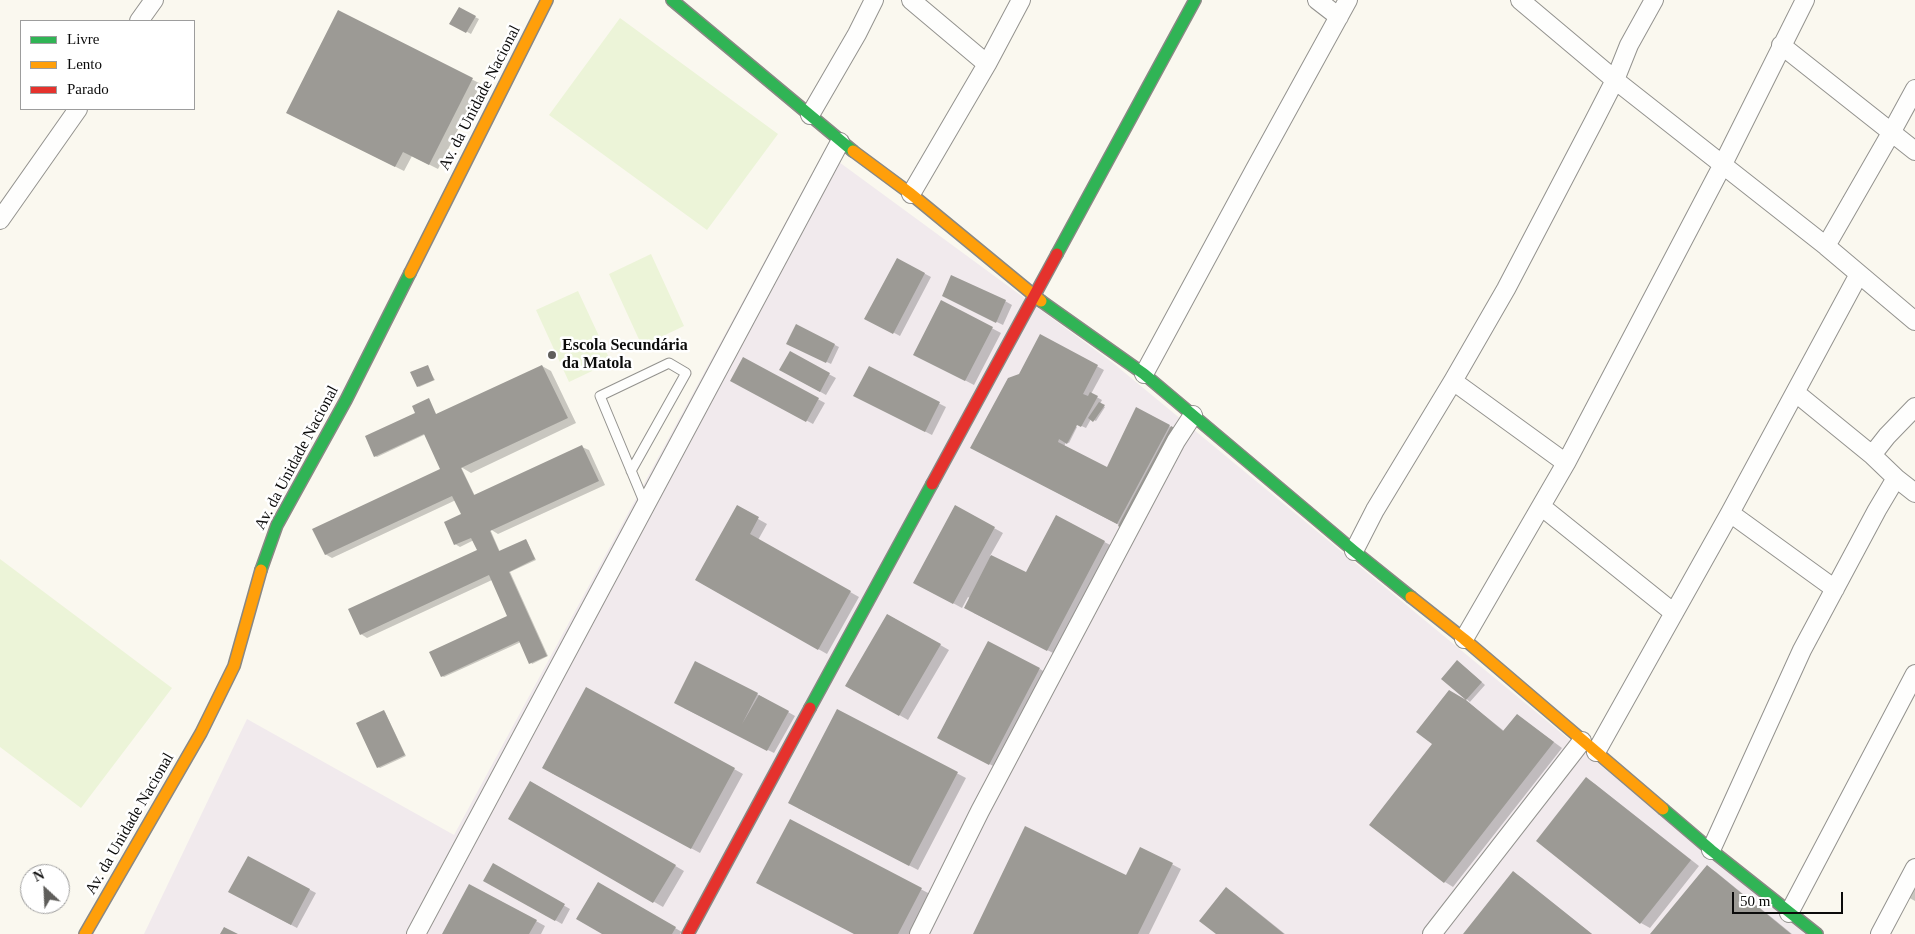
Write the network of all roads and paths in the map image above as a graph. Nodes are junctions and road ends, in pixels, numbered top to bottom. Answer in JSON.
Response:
{"nodes":[{"id":1,"x":154,"y":0,"type":"edge"},
{"id":2,"x":547,"y":0,"type":"edge"},
{"id":3,"x":874,"y":0,"type":"edge"},
{"id":4,"x":911,"y":0,"type":"edge"},
{"id":5,"x":1021,"y":0,"type":"edge"},
{"id":6,"x":1194,"y":0,"type":"edge"},
{"id":7,"x":1317,"y":0,"type":"edge"},
{"id":8,"x":1348,"y":0,"type":"edge"},
{"id":9,"x":1520,"y":0,"type":"edge"},
{"id":10,"x":1654,"y":0,"type":"edge"},
{"id":11,"x":1805,"y":0,"type":"edge"},
{"id":12,"x":674,"y":1,"type":"edge"},
{"id":13,"x":1339,"y":17,"type":"junction"},
{"id":14,"x":140,"y":20,"type":"edge"},
{"id":15,"x":1781,"y":45,"type":"junction"},
{"id":16,"x":987,"y":64,"type":"junction"},
{"id":17,"x":1615,"y":80,"type":"junction"},
{"id":18,"x":1915,"y":88,"type":"edge"},
{"id":19,"x":77,"y":110,"type":"edge"},
{"id":20,"x":810,"y":114,"type":"junction"},
{"id":21,"x":1892,"y":133,"type":"junction"},
{"id":22,"x":840,"y":142,"type":"junction"},
{"id":23,"x":1915,"y":151,"type":"edge"},
{"id":24,"x":1722,"y":166,"type":"junction"},
{"id":25,"x":911,"y":194,"type":"junction"},
{"id":26,"x":0,"y":220,"type":"edge"},
{"id":27,"x":1826,"y":246,"type":"junction"},
{"id":28,"x":1859,"y":274,"type":"junction"},
{"id":29,"x":1035,"y":296,"type":"junction"},
{"id":30,"x":1915,"y":321,"type":"edge"},
{"id":31,"x":1144,"y":374,"type":"junction"},
{"id":32,"x":1453,"y":381,"type":"junction"},
{"id":33,"x":1796,"y":393,"type":"junction"},
{"id":34,"x":1915,"y":407,"type":"edge"},
{"id":35,"x":1193,"y":415,"type":"junction"},
{"id":36,"x":1872,"y":455,"type":"junction"},
{"id":37,"x":1566,"y":463,"type":"junction"},
{"id":38,"x":632,"y":471,"type":"junction"},
{"id":39,"x":1896,"y":478,"type":"junction"},
{"id":40,"x":1915,"y":493,"type":"edge"},
{"id":41,"x":645,"y":505,"type":"junction"},
{"id":42,"x":1542,"y":506,"type":"junction"},
{"id":43,"x":1730,"y":513,"type":"junction"},
{"id":44,"x":1354,"y":551,"type":"junction"},
{"id":45,"x":1835,"y":588,"type":"junction"},
{"id":46,"x":1674,"y":613,"type":"junction"},
{"id":47,"x":1464,"y":639,"type":"junction"},
{"id":48,"x":1915,"y":674,"type":"edge"},
{"id":49,"x":1582,"y":741,"type":"junction"},
{"id":50,"x":1596,"y":752,"type":"junction"},
{"id":51,"x":1711,"y":850,"type":"junction"},
{"id":52,"x":1915,"y":868,"type":"edge"},
{"id":53,"x":1789,"y":913,"type":"junction"},
{"id":54,"x":85,"y":934,"type":"edge"},
{"id":55,"x":416,"y":934,"type":"edge"},
{"id":56,"x":688,"y":934,"type":"edge"},
{"id":57,"x":919,"y":934,"type":"edge"},
{"id":58,"x":1432,"y":934,"type":"edge"},
{"id":59,"x":1817,"y":934,"type":"edge"},
{"id":60,"x":1880,"y":934,"type":"edge"}],
"edges":[{"from":1,"to":14,"type":"street"},
{"from":2,"to":54,"type":"street","name":"Av. da Unidade Nacional"},
{"from":3,"to":20,"type":"street"},
{"from":4,"to":16,"type":"street"},
{"from":5,"to":16,"type":"street"},
{"from":6,"to":29,"type":"street"},
{"from":7,"to":13,"type":"street"},
{"from":8,"to":13,"type":"street"},
{"from":9,"to":17,"type":"street"},
{"from":10,"to":17,"type":"street"},
{"from":11,"to":15,"type":"street"},
{"from":12,"to":20,"type":"street"},
{"from":13,"to":31,"type":"street"},
{"from":15,"to":21,"type":"street"},
{"from":15,"to":24,"type":"street"},
{"from":16,"to":25,"type":"street"},
{"from":17,"to":24,"type":"street"},
{"from":17,"to":32,"type":"street"},
{"from":18,"to":21,"type":"street"},
{"from":19,"to":26,"type":"street"},
{"from":20,"to":22,"type":"street"},
{"from":21,"to":23,"type":"street"},
{"from":21,"to":27,"type":"street"},
{"from":22,"to":25,"type":"street"},
{"from":22,"to":41,"type":"street"},
{"from":24,"to":27,"type":"street"},
{"from":24,"to":37,"type":"street"},
{"from":25,"to":29,"type":"street"},
{"from":27,"to":28,"type":"street"},
{"from":28,"to":30,"type":"street"},
{"from":28,"to":33,"type":"street"},
{"from":29,"to":31,"type":"street"},
{"from":29,"to":56,"type":"street"},
{"from":31,"to":35,"type":"street"},
{"from":32,"to":37,"type":"street"},
{"from":32,"to":44,"type":"street"},
{"from":33,"to":36,"type":"street"},
{"from":33,"to":43,"type":"street"},
{"from":34,"to":36,"type":"street"},
{"from":35,"to":44,"type":"street"},
{"from":35,"to":57,"type":"street"},
{"from":36,"to":39,"type":"street"},
{"from":37,"to":42,"type":"street"},
{"from":38,"to":38,"type":"lane"},
{"from":38,"to":41,"type":"lane"},
{"from":39,"to":40,"type":"street"},
{"from":39,"to":45,"type":"street"},
{"from":41,"to":55,"type":"street"},
{"from":42,"to":46,"type":"street"},
{"from":42,"to":47,"type":"street"},
{"from":43,"to":45,"type":"street"},
{"from":43,"to":46,"type":"street"},
{"from":44,"to":47,"type":"street"},
{"from":45,"to":51,"type":"street"},
{"from":46,"to":50,"type":"street"},
{"from":47,"to":49,"type":"street"},
{"from":48,"to":53,"type":"street"},
{"from":49,"to":50,"type":"street"},
{"from":49,"to":58,"type":"street"},
{"from":50,"to":51,"type":"street"},
{"from":51,"to":53,"type":"street"},
{"from":52,"to":60,"type":"street"},
{"from":53,"to":59,"type":"street"}]}
